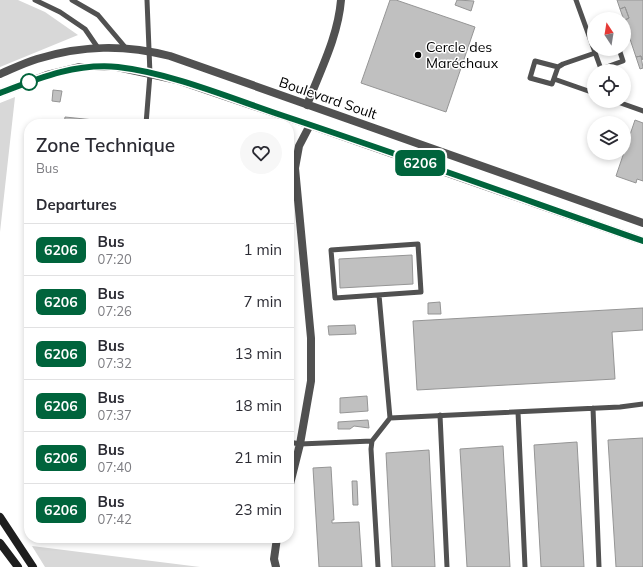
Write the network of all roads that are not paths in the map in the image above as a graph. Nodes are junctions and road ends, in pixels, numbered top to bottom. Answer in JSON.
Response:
{"nodes":[{"id":1,"x":35,"y":0,"type":"edge"},
{"id":2,"x":72,"y":0,"type":"edge"},
{"id":3,"x":147,"y":0,"type":"edge"},
{"id":4,"x":341,"y":0,"type":"edge"},
{"id":5,"x":576,"y":0,"type":"edge"},
{"id":6,"x":587,"y":30,"type":"edge"},
{"id":7,"x":125,"y":47,"type":"junction"},
{"id":8,"x":98,"y":48,"type":"junction"},
{"id":9,"x":150,"y":51,"type":"junction"},
{"id":10,"x":587,"y":56,"type":"edge"},
{"id":11,"x":596,"y":56,"type":"edge"},
{"id":12,"x":621,"y":56,"type":"edge"},
{"id":13,"x":558,"y":67,"type":"junction"},
{"id":14,"x":0,"y":74,"type":"edge"},
{"id":15,"x":150,"y":74,"type":"junction"},
{"id":16,"x":554,"y":79,"type":"junction"},
{"id":17,"x":587,"y":91,"type":"edge"},
{"id":18,"x":0,"y":94,"type":"edge"},
{"id":19,"x":306,"y":105,"type":"junction"},
{"id":20,"x":631,"y":107,"type":"edge"},
{"id":21,"x":643,"y":111,"type":"edge"},
{"id":22,"x":146,"y":119,"type":"edge"},
{"id":23,"x":292,"y":119,"type":"edge"},
{"id":24,"x":294,"y":120,"type":"edge"},
{"id":25,"x":310,"y":125,"type":"junction"},
{"id":26,"x":643,"y":223,"type":"edge"},
{"id":27,"x":643,"y":241,"type":"edge"},
{"id":28,"x":379,"y":295,"type":"junction"},
{"id":29,"x":643,"y":404,"type":"edge"},
{"id":30,"x":593,"y":408,"type":"junction"},
{"id":31,"x":518,"y":412,"type":"junction"},
{"id":32,"x":440,"y":415,"type":"junction"},
{"id":33,"x":390,"y":418,"type":"junction"},
{"id":34,"x":372,"y":441,"type":"junction"},
{"id":35,"x":294,"y":443,"type":"edge"},
{"id":36,"x":300,"y":444,"type":"junction"},
{"id":37,"x":294,"y":468,"type":"edge"},
{"id":38,"x":0,"y":517,"type":"edge"},
{"id":39,"x":0,"y":543,"type":"edge"},
{"id":40,"x":276,"y":543,"type":"edge"},
{"id":41,"x":18,"y":567,"type":"edge"},
{"id":42,"x":33,"y":567,"type":"edge"},
{"id":43,"x":276,"y":567,"type":"edge"},
{"id":44,"x":378,"y":567,"type":"edge"},
{"id":45,"x":447,"y":567,"type":"edge"},
{"id":46,"x":525,"y":567,"type":"edge"},
{"id":47,"x":599,"y":567,"type":"edge"}],
"edges":[{"from":1,"to":8,"type":"lane"},
{"from":2,"to":7,"type":"lane"},
{"from":3,"to":9,"type":"lane"},
{"from":4,"to":19,"type":"street"},
{"from":5,"to":6,"type":"lane"},
{"from":7,"to":8,"type":"street","name":"Boulevard Soult"},
{"from":7,"to":9,"type":"street","name":"Boulevard Soult"},
{"from":8,"to":14,"type":"street","name":"Boulevard Soult"},
{"from":9,"to":15,"type":"lane"},
{"from":9,"to":19,"type":"street","name":"Boulevard Soult"},
{"from":10,"to":13,"type":"lane"},
{"from":11,"to":12,"type":"lane"},
{"from":13,"to":16,"type":"lane"},
{"from":13,"to":16,"type":"lane"},
{"from":15,"to":18,"type":"street"},
{"from":15,"to":22,"type":"lane"},
{"from":15,"to":23,"type":"street"},
{"from":16,"to":17,"type":"lane"},
{"from":19,"to":26,"type":"street","name":"Boulevard Soult"},
{"from":20,"to":21,"type":"lane"},
{"from":24,"to":25,"type":"street"},
{"from":25,"to":27,"type":"street"},
{"from":25,"to":36,"type":"street"},
{"from":28,"to":28,"type":"lane"},
{"from":28,"to":33,"type":"lane"},
{"from":29,"to":30,"type":"lane"},
{"from":30,"to":31,"type":"lane"},
{"from":30,"to":47,"type":"lane"},
{"from":31,"to":32,"type":"lane"},
{"from":31,"to":46,"type":"lane"},
{"from":32,"to":33,"type":"lane"},
{"from":32,"to":45,"type":"lane"},
{"from":33,"to":34,"type":"lane"},
{"from":34,"to":36,"type":"lane"},
{"from":34,"to":44,"type":"lane"},
{"from":35,"to":36,"type":"lane"},
{"from":36,"to":37,"type":"street"},
{"from":38,"to":42,"type":"main road"},
{"from":39,"to":41,"type":"main road"},
{"from":40,"to":43,"type":"street"}]}
